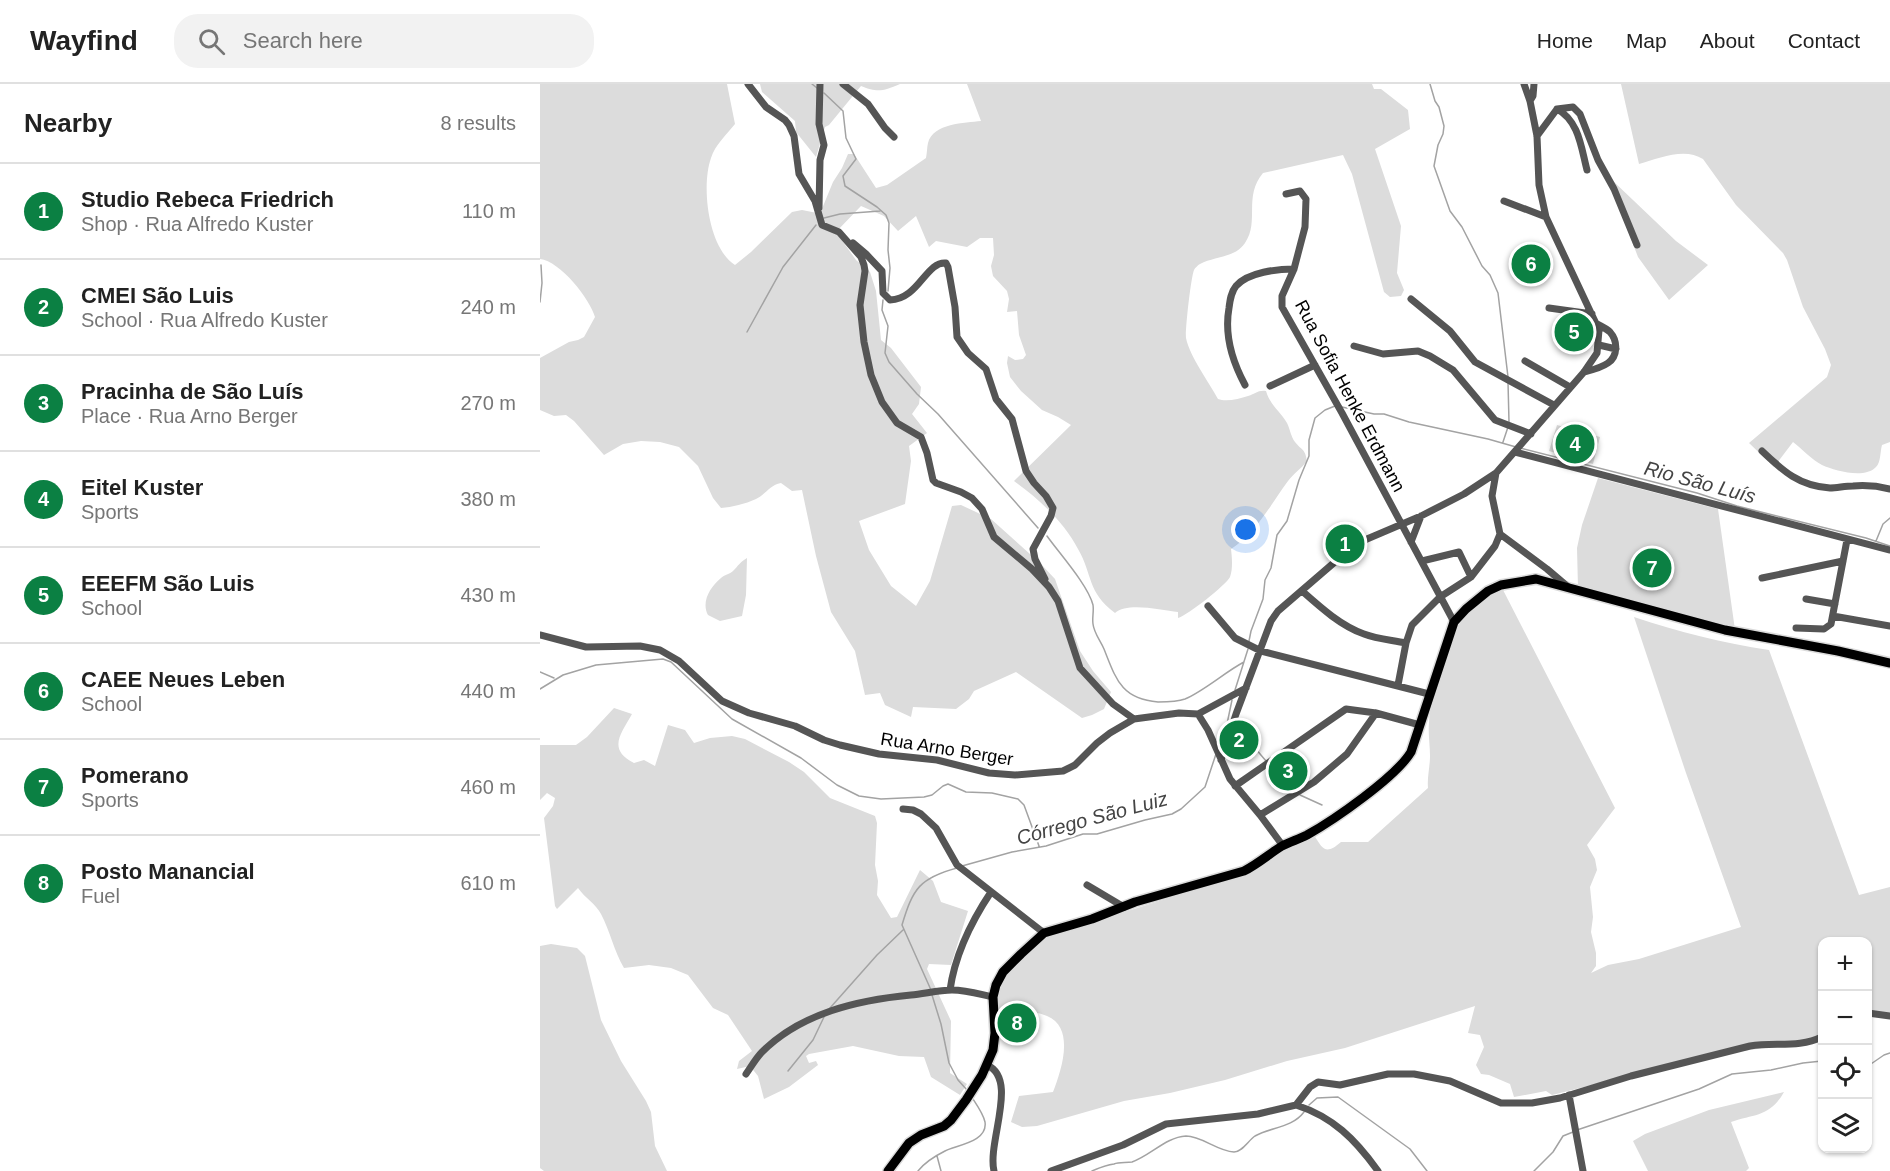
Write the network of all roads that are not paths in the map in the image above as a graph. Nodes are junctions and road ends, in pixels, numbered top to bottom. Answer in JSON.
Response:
{"nodes":[{"id":1,"x":748,"y":84,"type":"edge"},
{"id":2,"x":820,"y":84,"type":"edge"},
{"id":3,"x":843,"y":84,"type":"edge"},
{"id":4,"x":1524,"y":84,"type":"edge"},
{"id":5,"x":1534,"y":84,"type":"edge"},
{"id":6,"x":1530,"y":101,"type":"junction"},
{"id":7,"x":1557,"y":109,"type":"junction"},
{"id":8,"x":1537,"y":136,"type":"junction"},
{"id":9,"x":894,"y":137,"type":"dead end"},
{"id":10,"x":1587,"y":170,"type":"dead end"},
{"id":11,"x":1286,"y":194,"type":"dead end"},
{"id":12,"x":1504,"y":201,"type":"dead end"},
{"id":13,"x":818,"y":210,"type":"junction"},
{"id":14,"x":1546,"y":217,"type":"junction"},
{"id":15,"x":848,"y":243,"type":"junction"},
{"id":16,"x":1636,"y":245,"type":"dead end"},
{"id":17,"x":1294,"y":269,"type":"junction"},
{"id":18,"x":1411,"y":299,"type":"dead end"},
{"id":19,"x":1549,"y":308,"type":"dead end"},
{"id":20,"x":1592,"y":314,"type":"junction"},
{"id":21,"x":1595,"y":323,"type":"junction"},
{"id":22,"x":1599,"y":345,"type":"junction"},
{"id":23,"x":1354,"y":346,"type":"dead end"},
{"id":24,"x":1616,"y":349,"type":"junction"},
{"id":25,"x":1595,"y":356,"type":"junction"},
{"id":26,"x":1526,"y":361,"type":"dead end"},
{"id":27,"x":1608,"y":363,"type":"junction"},
{"id":28,"x":1315,"y":364,"type":"junction"},
{"id":29,"x":1584,"y":372,"type":"junction"},
{"id":30,"x":1245,"y":385,"type":"dead end"},
{"id":31,"x":1270,"y":386,"type":"dead end"},
{"id":32,"x":1570,"y":387,"type":"junction"},
{"id":33,"x":1554,"y":405,"type":"junction"},
{"id":34,"x":1528,"y":437,"type":"junction"},
{"id":35,"x":1516,"y":451,"type":"junction"},
{"id":36,"x":1762,"y":451,"type":"dead end"},
{"id":37,"x":1496,"y":473,"type":"junction"},
{"id":38,"x":1890,"y":489,"type":"edge"},
{"id":39,"x":1421,"y":516,"type":"junction"},
{"id":40,"x":1402,"y":525,"type":"junction"},
{"id":41,"x":1500,"y":534,"type":"junction"},
{"id":42,"x":1847,"y":540,"type":"junction"},
{"id":43,"x":1412,"y":542,"type":"junction"},
{"id":44,"x":1890,"y":550,"type":"edge"},
{"id":45,"x":1422,"y":561,"type":"junction"},
{"id":46,"x":1843,"y":561,"type":"junction"},
{"id":47,"x":1471,"y":577,"type":"junction"},
{"id":48,"x":1762,"y":578,"type":"dead end"},
{"id":49,"x":1046,"y":583,"type":"junction"},
{"id":50,"x":1571,"y":590,"type":"junction"},
{"id":51,"x":1302,"y":591,"type":"junction"},
{"id":52,"x":1440,"y":597,"type":"junction"},
{"id":53,"x":1806,"y":599,"type":"dead end"},
{"id":54,"x":1835,"y":604,"type":"junction"},
{"id":55,"x":1208,"y":606,"type":"dead end"},
{"id":56,"x":1833,"y":616,"type":"junction"},
{"id":57,"x":1454,"y":622,"type":"junction"},
{"id":58,"x":1890,"y":626,"type":"edge"},
{"id":59,"x":1796,"y":628,"type":"dead end"},
{"id":60,"x":540,"y":635,"type":"edge"},
{"id":61,"x":1406,"y":643,"type":"junction"},
{"id":62,"x":1258,"y":650,"type":"junction"},
{"id":63,"x":1890,"y":663,"type":"edge"},
{"id":64,"x":1398,"y":685,"type":"junction"},
{"id":65,"x":1246,"y":687,"type":"junction"},
{"id":66,"x":1429,"y":694,"type":"junction"},
{"id":67,"x":1376,"y":713,"type":"junction"},
{"id":68,"x":1198,"y":714,"type":"junction"},
{"id":69,"x":1134,"y":719,"type":"junction"},
{"id":70,"x":1420,"y":725,"type":"junction"},
{"id":71,"x":1221,"y":760,"type":"junction"},
{"id":72,"x":1235,"y":786,"type":"junction"},
{"id":73,"x":903,"y":809,"type":"dead end"},
{"id":74,"x":1260,"y":814,"type":"junction"},
{"id":75,"x":1283,"y":846,"type":"junction"},
{"id":76,"x":1086,"y":885,"type":"dead end"},
{"id":77,"x":991,"y":892,"type":"junction"},
{"id":78,"x":1124,"y":907,"type":"junction"},
{"id":79,"x":1044,"y":933,"type":"junction"},
{"id":80,"x":950,"y":990,"type":"junction"},
{"id":81,"x":993,"y":997,"type":"junction"},
{"id":82,"x":1872,"y":1014,"type":"edge"},
{"id":83,"x":1890,"y":1016,"type":"edge"},
{"id":84,"x":1818,"y":1038,"type":"edge"},
{"id":85,"x":987,"y":1065,"type":"junction"},
{"id":86,"x":746,"y":1074,"type":"dead end"},
{"id":87,"x":1569,"y":1095,"type":"junction"},
{"id":88,"x":1296,"y":1105,"type":"junction"},
{"id":89,"x":993,"y":1168,"type":"edge"},
{"id":90,"x":888,"y":1171,"type":"edge"},
{"id":91,"x":1000,"y":1171,"type":"edge"},
{"id":92,"x":1051,"y":1171,"type":"edge"},
{"id":93,"x":1377,"y":1171,"type":"edge"},
{"id":94,"x":1583,"y":1171,"type":"edge"}],
"edges":[{"from":1,"to":13,"type":"street"},
{"from":2,"to":13,"type":"street"},
{"from":3,"to":9,"type":"street"},
{"from":4,"to":6,"type":"street"},
{"from":5,"to":6,"type":"street"},
{"from":6,"to":8,"type":"street"},
{"from":7,"to":8,"type":"street"},
{"from":7,"to":10,"type":"street"},
{"from":7,"to":16,"type":"street"},
{"from":8,"to":14,"type":"street"},
{"from":11,"to":17,"type":"street","name":"Rua Sofia Henke Erdmann"},
{"from":12,"to":14,"type":"street"},
{"from":13,"to":15,"type":"street"},
{"from":14,"to":20,"type":"street"},
{"from":15,"to":49,"type":"street"},
{"from":15,"to":49,"type":"street"},
{"from":17,"to":28,"type":"street","name":"Rua Sofia Henke Erdmann"},
{"from":17,"to":30,"type":"street"},
{"from":18,"to":33,"type":"street"},
{"from":19,"to":20,"type":"street"},
{"from":20,"to":21,"type":"street"},
{"from":21,"to":22,"type":"street"},
{"from":21,"to":24,"type":"street"},
{"from":22,"to":24,"type":"street"},
{"from":22,"to":25,"type":"street"},
{"from":23,"to":34,"type":"street"},
{"from":24,"to":27,"type":"street"},
{"from":25,"to":27,"type":"street"},
{"from":25,"to":29,"type":"street"},
{"from":26,"to":32,"type":"street"},
{"from":27,"to":29,"type":"street"},
{"from":28,"to":31,"type":"street"},
{"from":28,"to":40,"type":"street","name":"Rua Sofia Henke Erdmann"},
{"from":29,"to":32,"type":"street"},
{"from":32,"to":33,"type":"street"},
{"from":33,"to":34,"type":"street"},
{"from":34,"to":35,"type":"street"},
{"from":35,"to":37,"type":"street"},
{"from":35,"to":42,"type":"street"},
{"from":36,"to":38,"type":"street"},
{"from":37,"to":39,"type":"street"},
{"from":37,"to":41,"type":"street"},
{"from":39,"to":40,"type":"street"},
{"from":39,"to":43,"type":"street"},
{"from":40,"to":43,"type":"street","name":"Rua Sofia Henke Erdmann"},
{"from":40,"to":51,"type":"street"},
{"from":41,"to":47,"type":"street"},
{"from":41,"to":50,"type":"street"},
{"from":42,"to":44,"type":"street"},
{"from":42,"to":46,"type":"street"},
{"from":43,"to":45,"type":"street","name":"Rua Sofia Henke Erdmann"},
{"from":45,"to":47,"type":"street"},
{"from":45,"to":52,"type":"street","name":"Rua Sofia Henke Erdmann"},
{"from":46,"to":48,"type":"street"},
{"from":46,"to":54,"type":"street"},
{"from":47,"to":52,"type":"street"},
{"from":49,"to":69,"type":"street"},
{"from":50,"to":57,"type":"main road"},
{"from":50,"to":63,"type":"main road"},
{"from":51,"to":61,"type":"street"},
{"from":51,"to":62,"type":"street"},
{"from":52,"to":57,"type":"street","name":"Rua Sofia Henke Erdmann"},
{"from":52,"to":61,"type":"street"},
{"from":53,"to":54,"type":"street"},
{"from":54,"to":56,"type":"street"},
{"from":55,"to":62,"type":"street"},
{"from":56,"to":58,"type":"street"},
{"from":56,"to":59,"type":"street"},
{"from":57,"to":66,"type":"main road"},
{"from":60,"to":69,"type":"street","name":"Rua Arno Berger"},
{"from":61,"to":64,"type":"street"},
{"from":62,"to":64,"type":"street"},
{"from":62,"to":65,"type":"street"},
{"from":64,"to":66,"type":"street"},
{"from":65,"to":68,"type":"street"},
{"from":65,"to":71,"type":"street"},
{"from":66,"to":70,"type":"main road"},
{"from":67,"to":70,"type":"street"},
{"from":67,"to":72,"type":"street"},
{"from":67,"to":74,"type":"street"},
{"from":68,"to":69,"type":"street","name":"Rua Arno Berger"},
{"from":68,"to":71,"type":"street"},
{"from":70,"to":75,"type":"main road"},
{"from":71,"to":72,"type":"street"},
{"from":72,"to":74,"type":"street"},
{"from":73,"to":77,"type":"street"},
{"from":74,"to":75,"type":"street"},
{"from":75,"to":78,"type":"main road"},
{"from":76,"to":78,"type":"street"},
{"from":77,"to":79,"type":"street"},
{"from":77,"to":80,"type":"street"},
{"from":78,"to":79,"type":"main road"},
{"from":79,"to":81,"type":"main road"},
{"from":80,"to":81,"type":"street"},
{"from":80,"to":86,"type":"street"},
{"from":81,"to":85,"type":"main road"},
{"from":82,"to":83,"type":"street"},
{"from":84,"to":87,"type":"street"},
{"from":85,"to":89,"type":"street"},
{"from":85,"to":90,"type":"main road"},
{"from":87,"to":88,"type":"street"},
{"from":87,"to":94,"type":"street"},
{"from":88,"to":92,"type":"street"},
{"from":88,"to":93,"type":"street"},
{"from":89,"to":91,"type":"street"}]}
